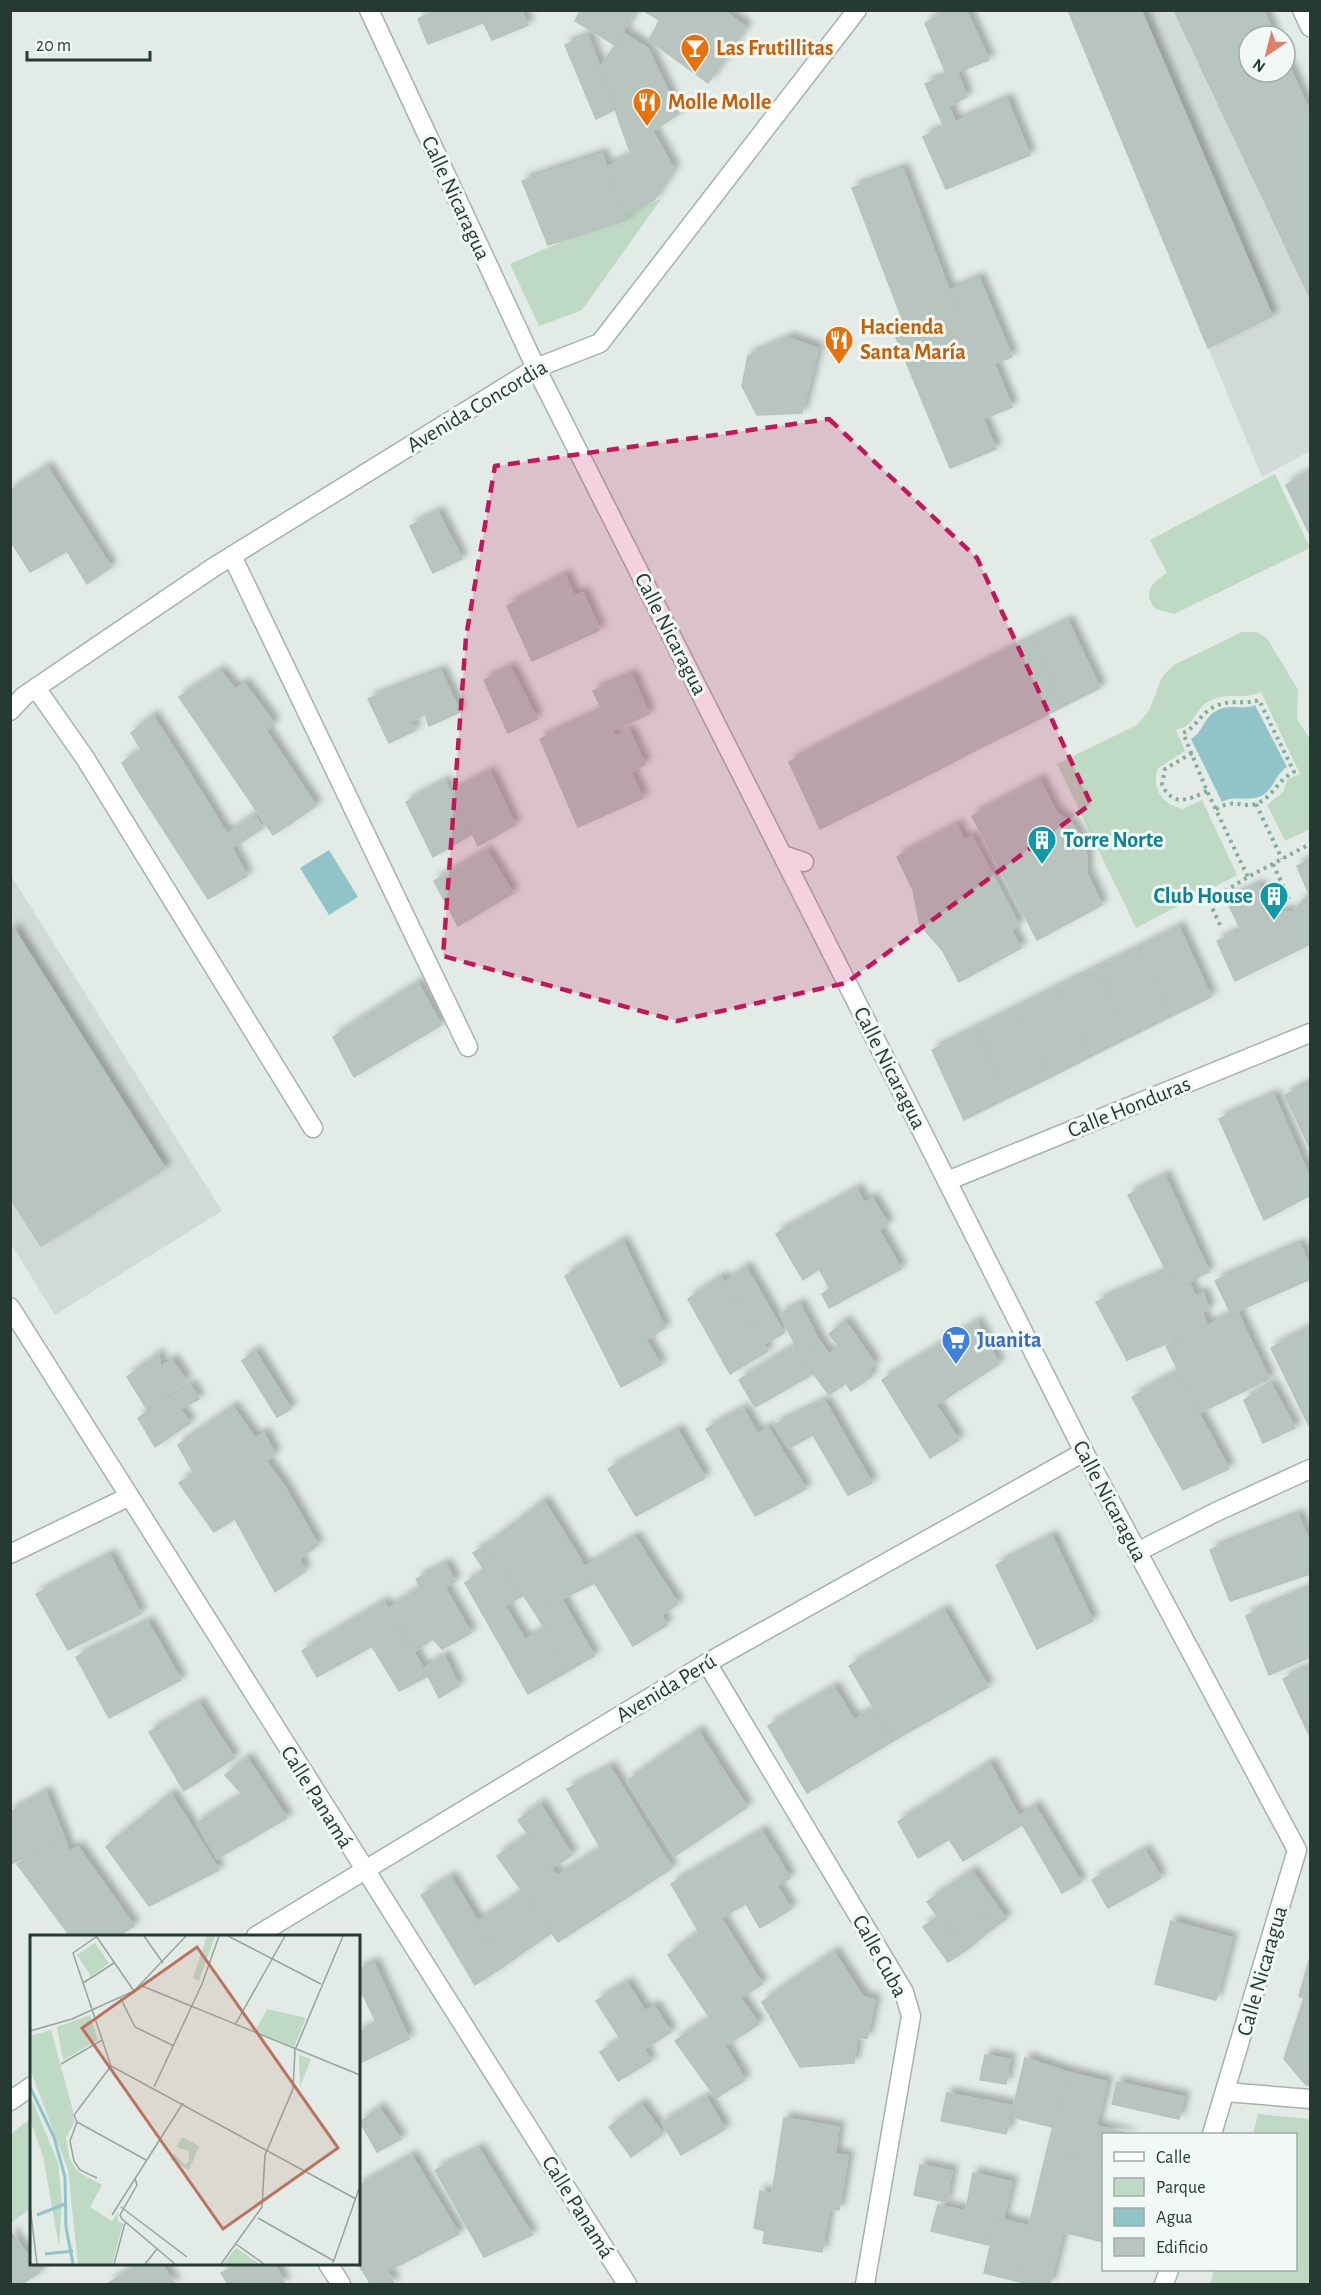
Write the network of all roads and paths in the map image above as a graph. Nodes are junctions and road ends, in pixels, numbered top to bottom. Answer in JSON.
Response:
{"nodes":[{"id":1,"x":369,"y":10,"type":"edge"},
{"id":2,"x":856,"y":10,"type":"edge"},
{"id":3,"x":1302,"y":10,"type":"edge"},
{"id":4,"x":1311,"y":27,"type":"edge"},
{"id":5,"x":536,"y":368,"type":"junction"},
{"id":6,"x":232,"y":556,"type":"junction"},
{"id":7,"x":36,"y":688,"type":"junction"},
{"id":8,"x":10,"y":711,"type":"edge"},
{"id":9,"x":1192,"y":753,"type":"junction"},
{"id":10,"x":1207,"y":791,"type":"junction"},
{"id":11,"x":1256,"y":804,"type":"junction"},
{"id":12,"x":1216,"y":809,"type":"junction"},
{"id":13,"x":1311,"y":844,"type":"edge"},
{"id":14,"x":783,"y":855,"type":"junction"},
{"id":15,"x":1282,"y":859,"type":"junction"},
{"id":16,"x":804,"y":862,"type":"dead end"},
{"id":17,"x":1272,"y":864,"type":"junction"},
{"id":18,"x":1248,"y":877,"type":"junction"},
{"id":19,"x":1289,"y":899,"type":"dead end"},
{"id":20,"x":1220,"y":925,"type":"dead end"},
{"id":21,"x":1311,"y":1033,"type":"edge"},
{"id":22,"x":468,"y":1047,"type":"dead end"},
{"id":23,"x":313,"y":1128,"type":"dead end"},
{"id":24,"x":947,"y":1181,"type":"junction"},
{"id":25,"x":10,"y":1307,"type":"edge"},
{"id":26,"x":1084,"y":1452,"type":"junction"},
{"id":27,"x":1311,"y":1469,"type":"edge"},
{"id":28,"x":128,"y":1497,"type":"junction"},
{"id":29,"x":1137,"y":1552,"type":"junction"},
{"id":30,"x":10,"y":1554,"type":"edge"},
{"id":31,"x":706,"y":1663,"type":"junction"},
{"id":32,"x":1304,"y":1848,"type":"edge"},
{"id":33,"x":364,"y":1872,"type":"junction"},
{"id":34,"x":258,"y":1935,"type":"edge"},
{"id":35,"x":30,"y":2087,"type":"edge"},
{"id":36,"x":1226,"y":2092,"type":"junction"},
{"id":37,"x":1311,"y":2098,"type":"edge"},
{"id":38,"x":10,"y":2101,"type":"edge"},
{"id":39,"x":1212,"y":2133,"type":"edge"},
{"id":40,"x":329,"y":2265,"type":"edge"},
{"id":41,"x":341,"y":2284,"type":"edge"},
{"id":42,"x":627,"y":2284,"type":"edge"},
{"id":43,"x":866,"y":2284,"type":"edge"}],
"edges":[{"from":1,"to":5,"type":"street","name":"Calle Nicaragua"},
{"from":2,"to":5,"type":"street","name":"Avenida Concordia"},
{"from":3,"to":4,"type":"street"},
{"from":5,"to":6,"type":"street","name":"Avenida Concordia"},
{"from":5,"to":14,"type":"street","name":"Calle Nicaragua"},
{"from":6,"to":7,"type":"street","name":"Avenida Concordia"},
{"from":6,"to":22,"type":"street"},
{"from":7,"to":8,"type":"street","name":"Avenida Concordia"},
{"from":7,"to":23,"type":"street"},
{"from":9,"to":10,"type":"path"},
{"from":9,"to":10,"type":"path"},
{"from":9,"to":11,"type":"path"},
{"from":10,"to":12,"type":"path"},
{"from":11,"to":12,"type":"path"},
{"from":11,"to":15,"type":"path"},
{"from":12,"to":18,"type":"path"},
{"from":13,"to":15,"type":"path"},
{"from":14,"to":16,"type":"street"},
{"from":14,"to":24,"type":"street","name":"Calle Nicaragua"},
{"from":15,"to":17,"type":"path"},
{"from":17,"to":18,"type":"path"},
{"from":17,"to":19,"type":"path"},
{"from":18,"to":20,"type":"path"},
{"from":21,"to":24,"type":"street","name":"Calle Honduras"},
{"from":24,"to":26,"type":"street","name":"Calle Nicaragua"},
{"from":25,"to":28,"type":"street","name":"Calle Panamá"},
{"from":26,"to":29,"type":"street","name":"Calle Nicaragua"},
{"from":26,"to":31,"type":"street","name":"Avenida Perú"},
{"from":27,"to":29,"type":"street"},
{"from":28,"to":30,"type":"street"},
{"from":28,"to":33,"type":"street","name":"Calle Panamá"},
{"from":29,"to":32,"type":"street","name":"Calle Nicaragua"},
{"from":31,"to":33,"type":"street","name":"Avenida Perú"},
{"from":31,"to":43,"type":"street","name":"Calle Cuba"},
{"from":32,"to":36,"type":"street","name":"Calle Nicaragua"},
{"from":33,"to":34,"type":"street","name":"Avenida Perú"},
{"from":33,"to":42,"type":"street","name":"Calle Panamá"},
{"from":35,"to":38,"type":"street"},
{"from":36,"to":37,"type":"street"},
{"from":36,"to":39,"type":"street","name":"Calle Nicaragua"},
{"from":40,"to":41,"type":"street"}]}
